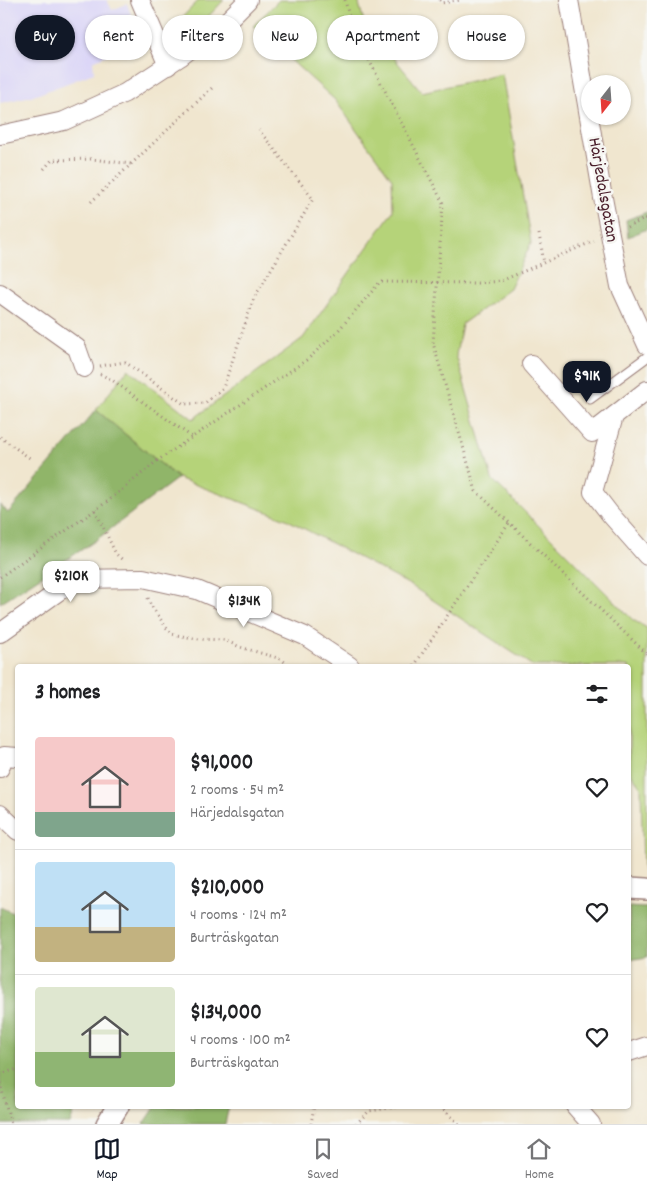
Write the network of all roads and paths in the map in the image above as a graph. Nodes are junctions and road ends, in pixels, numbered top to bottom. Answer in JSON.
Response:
{"nodes":[{"id":1,"x":140,"y":0,"type":"edge"},
{"id":2,"x":248,"y":0,"type":"edge"},
{"id":3,"x":345,"y":0,"type":"edge"},
{"id":4,"x":440,"y":0,"type":"edge"},
{"id":5,"x":462,"y":0,"type":"edge"},
{"id":6,"x":569,"y":0,"type":"edge"},
{"id":7,"x":168,"y":66,"type":"junction"},
{"id":8,"x":212,"y":87,"type":"dead end"},
{"id":9,"x":260,"y":130,"type":"dead end"},
{"id":10,"x":0,"y":135,"type":"edge"},
{"id":11,"x":132,"y":164,"type":"junction"},
{"id":12,"x":44,"y":169,"type":"dead end"},
{"id":13,"x":91,"y":202,"type":"dead end"},
{"id":14,"x":539,"y":234,"type":"dead end"},
{"id":15,"x":610,"y":235,"type":"junction"},
{"id":16,"x":544,"y":263,"type":"junction"},
{"id":17,"x":438,"y":283,"type":"junction"},
{"id":18,"x":0,"y":293,"type":"edge"},
{"id":19,"x":647,"y":345,"type":"edge"},
{"id":20,"x":647,"y":357,"type":"edge"},
{"id":21,"x":531,"y":364,"type":"dead end"},
{"id":22,"x":84,"y":368,"type":"junction"},
{"id":23,"x":647,"y":390,"type":"edge"},
{"id":24,"x":590,"y":399,"type":"dead end"},
{"id":25,"x":614,"y":416,"type":"junction"},
{"id":26,"x":192,"y":437,"type":"junction"},
{"id":27,"x":0,"y":438,"type":"edge"},
{"id":28,"x":31,"y":459,"type":"dead end"},
{"id":29,"x":95,"y":510,"type":"junction"},
{"id":30,"x":509,"y":523,"type":"junction"},
{"id":31,"x":116,"y":554,"type":"dead end"},
{"id":32,"x":647,"y":556,"type":"edge"},
{"id":33,"x":0,"y":577,"type":"edge"},
{"id":34,"x":143,"y":578,"type":"junction"},
{"id":35,"x":0,"y":633,"type":"edge"},
{"id":36,"x":647,"y":654,"type":"edge"},
{"id":37,"x":287,"y":664,"type":"edge"},
{"id":38,"x":347,"y":664,"type":"edge"},
{"id":39,"x":415,"y":664,"type":"edge"},
{"id":40,"x":15,"y":757,"type":"edge"},
{"id":41,"x":0,"y":768,"type":"edge"},
{"id":42,"x":0,"y":814,"type":"edge"},
{"id":43,"x":15,"y":828,"type":"edge"},
{"id":44,"x":631,"y":888,"type":"edge"},
{"id":45,"x":647,"y":889,"type":"edge"},
{"id":46,"x":647,"y":1046,"type":"edge"},
{"id":47,"x":631,"y":1051,"type":"edge"},
{"id":48,"x":15,"y":1070,"type":"edge"},
{"id":49,"x":0,"y":1074,"type":"edge"},
{"id":50,"x":0,"y":1083,"type":"edge"},
{"id":51,"x":116,"y":1109,"type":"edge"},
{"id":52,"x":314,"y":1109,"type":"edge"},
{"id":53,"x":383,"y":1109,"type":"edge"},
{"id":54,"x":443,"y":1109,"type":"edge"},
{"id":55,"x":578,"y":1109,"type":"edge"},
{"id":56,"x":11,"y":1124,"type":"edge"},
{"id":57,"x":106,"y":1124,"type":"edge"},
{"id":58,"x":311,"y":1124,"type":"edge"},
{"id":59,"x":356,"y":1124,"type":"edge"},
{"id":60,"x":460,"y":1124,"type":"edge"},
{"id":61,"x":591,"y":1124,"type":"edge"}],
"edges":[{"from":1,"to":7,"type":"street"},
{"from":2,"to":7,"type":"street"},
{"from":3,"to":17,"type":"path"},
{"from":4,"to":5,"type":"path"},
{"from":6,"to":15,"type":"street","name":"Härjedalsgatan"},
{"from":7,"to":10,"type":"street"},
{"from":8,"to":11,"type":"path"},
{"from":9,"to":22,"type":"path"},
{"from":11,"to":12,"type":"path"},
{"from":11,"to":13,"type":"path"},
{"from":14,"to":16,"type":"path"},
{"from":15,"to":16,"type":"path"},
{"from":15,"to":19,"type":"street","name":"Härjedalsgatan"},
{"from":16,"to":17,"type":"path"},
{"from":17,"to":26,"type":"path"},
{"from":17,"to":30,"type":"path"},
{"from":18,"to":22,"type":"street"},
{"from":20,"to":24,"type":"lane"},
{"from":21,"to":25,"type":"street"},
{"from":22,"to":26,"type":"path"},
{"from":23,"to":25,"type":"street"},
{"from":25,"to":32,"type":"street"},
{"from":26,"to":29,"type":"path"},
{"from":27,"to":28,"type":"path"},
{"from":29,"to":31,"type":"path"},
{"from":29,"to":33,"type":"path"},
{"from":30,"to":36,"type":"path"},
{"from":30,"to":39,"type":"path"},
{"from":34,"to":35,"type":"street"},
{"from":34,"to":37,"type":"path"},
{"from":34,"to":38,"type":"street"},
{"from":40,"to":41,"type":"street"},
{"from":42,"to":43,"type":"street"},
{"from":44,"to":45,"type":"street"},
{"from":46,"to":47,"type":"street"},
{"from":48,"to":49,"type":"path"},
{"from":50,"to":56,"type":"path"},
{"from":51,"to":57,"type":"street"},
{"from":52,"to":58,"type":"path"},
{"from":53,"to":59,"type":"path"},
{"from":54,"to":60,"type":"path"},
{"from":55,"to":61,"type":"street"}]}
